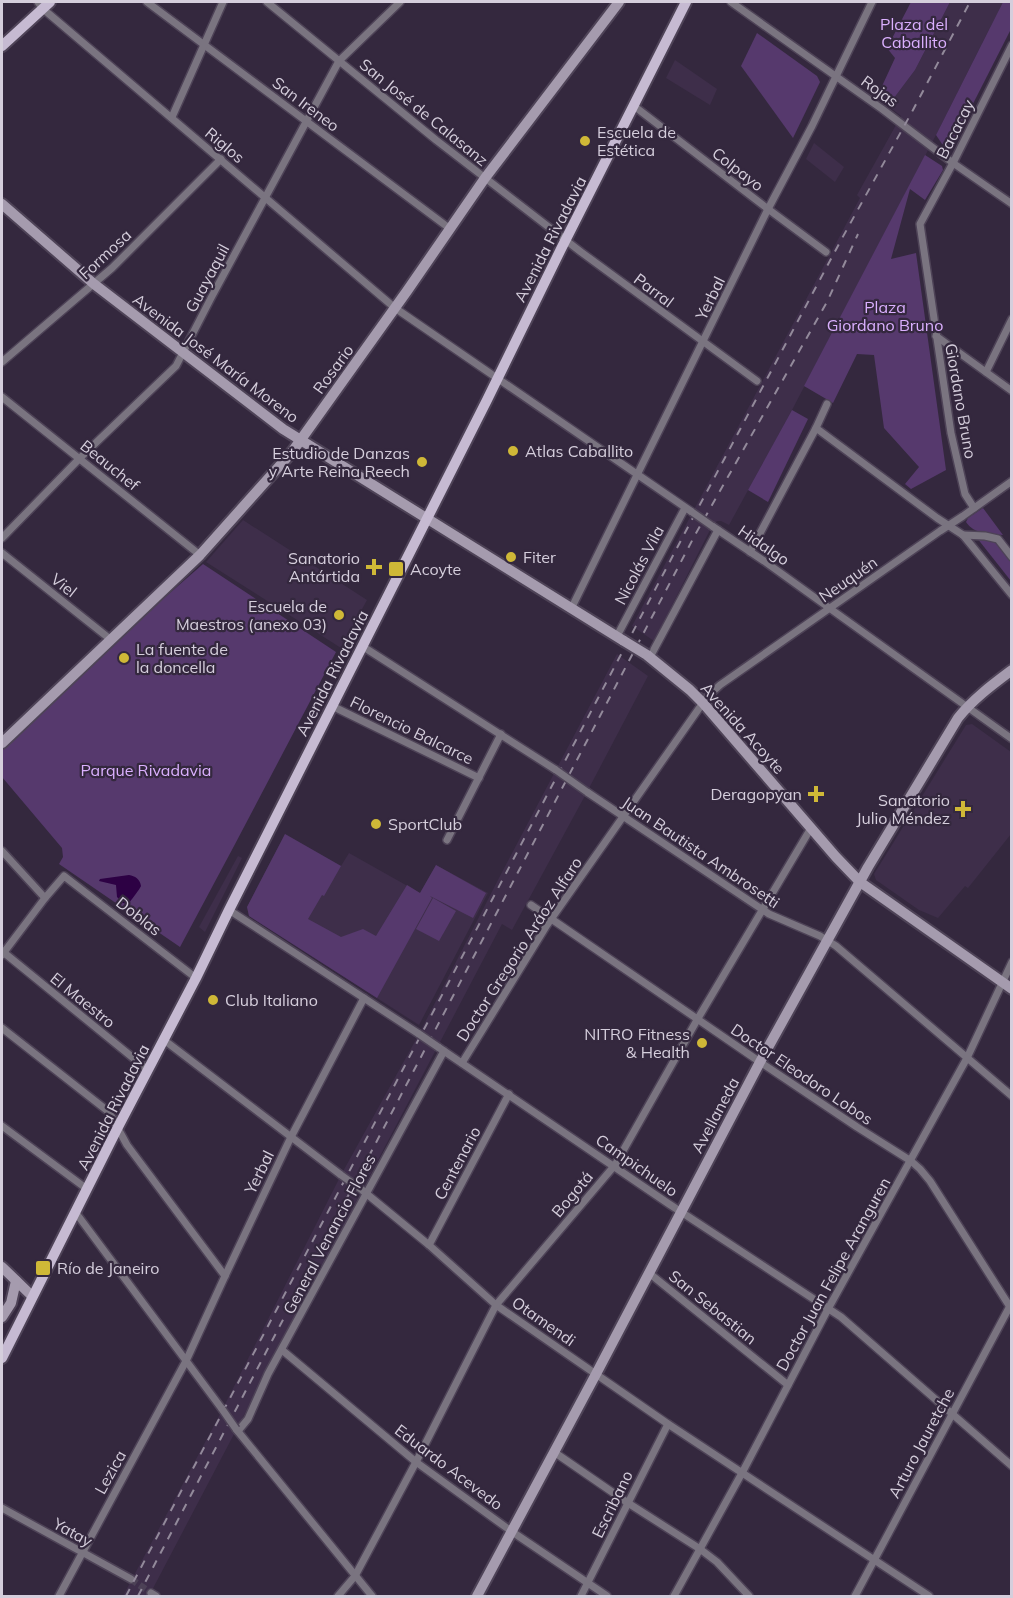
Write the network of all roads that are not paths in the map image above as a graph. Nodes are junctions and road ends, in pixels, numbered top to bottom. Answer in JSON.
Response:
{"nodes":[{"id":1,"x":147,"y":2,"type":"edge"},
{"id":2,"x":223,"y":2,"type":"edge"},
{"id":3,"x":267,"y":2,"type":"edge"},
{"id":4,"x":400,"y":2,"type":"edge"},
{"id":5,"x":619,"y":2,"type":"edge"},
{"id":6,"x":686,"y":2,"type":"edge"},
{"id":7,"x":731,"y":2,"type":"edge"},
{"id":8,"x":872,"y":2,"type":"edge"},
{"id":9,"x":44,"y":4,"type":"edge"},
{"id":10,"x":204,"y":45,"type":"junction"},
{"id":11,"x":1011,"y":45,"type":"edge"},
{"id":12,"x":2,"y":46,"type":"edge"},
{"id":13,"x":339,"y":61,"type":"junction"},
{"id":14,"x":836,"y":76,"type":"junction"},
{"id":15,"x":634,"y":106,"type":"junction"},
{"id":16,"x":172,"y":117,"type":"junction"},
{"id":17,"x":306,"y":122,"type":"junction"},
{"id":18,"x":221,"y":159,"type":"junction"},
{"id":19,"x":953,"y":163,"type":"junction"},
{"id":20,"x":485,"y":178,"type":"junction"},
{"id":21,"x":266,"y":197,"type":"junction"},
{"id":22,"x":2,"y":204,"type":"edge"},
{"id":23,"x":1011,"y":204,"type":"edge"},
{"id":24,"x":768,"y":210,"type":"junction"},
{"id":25,"x":920,"y":224,"type":"joint"},
{"id":26,"x":449,"y":228,"type":"junction"},
{"id":27,"x":566,"y":240,"type":"junction"},
{"id":28,"x":826,"y":252,"type":"dead end"},
{"id":29,"x":94,"y":284,"type":"junction"},
{"id":30,"x":395,"y":308,"type":"junction"},
{"id":31,"x":1011,"y":318,"type":"edge"},
{"id":32,"x":936,"y":336,"type":"junction"},
{"id":33,"x":703,"y":343,"type":"junction"},
{"id":34,"x":184,"y":352,"type":"junction"},
{"id":35,"x":2,"y":362,"type":"edge"},
{"id":36,"x":986,"y":372,"type":"junction"},
{"id":37,"x":497,"y":380,"type":"junction"},
{"id":38,"x":756,"y":381,"type":"dead end"},
{"id":39,"x":1011,"y":391,"type":"edge"},
{"id":40,"x":2,"y":397,"type":"edge"},
{"id":41,"x":827,"y":404,"type":"dead end"},
{"id":42,"x":816,"y":428,"type":"junction"},
{"id":43,"x":301,"y":441,"type":"junction"},
{"id":44,"x":80,"y":458,"type":"junction"},
{"id":45,"x":638,"y":475,"type":"junction"},
{"id":46,"x":1011,"y":481,"type":"edge"},
{"id":47,"x":974,"y":508,"type":"junction"},
{"id":48,"x":688,"y":510,"type":"junction"},
{"id":49,"x":426,"y":518,"type":"junction"},
{"id":50,"x":948,"y":526,"type":"junction"},
{"id":51,"x":715,"y":528,"type":"junction"},
{"id":52,"x":963,"y":535,"type":"junction"},
{"id":53,"x":2,"y":538,"type":"edge"},
{"id":54,"x":750,"y":552,"type":"junction"},
{"id":55,"x":2,"y":553,"type":"edge"},
{"id":56,"x":200,"y":555,"type":"junction"},
{"id":57,"x":1011,"y":557,"type":"edge"},
{"id":58,"x":1011,"y":595,"type":"edge"},
{"id":59,"x":572,"y":607,"type":"junction"},
{"id":60,"x":830,"y":608,"type":"junction"},
{"id":61,"x":621,"y":638,"type":"junction"},
{"id":62,"x":110,"y":639,"type":"junction"},
{"id":63,"x":363,"y":646,"type":"junction"},
{"id":64,"x":648,"y":656,"type":"junction"},
{"id":65,"x":1011,"y":670,"type":"edge"},
{"id":66,"x":703,"y":703,"type":"junction"},
{"id":67,"x":332,"y":706,"type":"junction"},
{"id":68,"x":967,"y":706,"type":"junction"},
{"id":69,"x":501,"y":735,"type":"junction"},
{"id":70,"x":1011,"y":739,"type":"edge"},
{"id":71,"x":2,"y":742,"type":"edge"},
{"id":72,"x":479,"y":778,"type":"junction"},
{"id":73,"x":624,"y":816,"type":"junction"},
{"id":74,"x":811,"y":828,"type":"junction"},
{"id":75,"x":447,"y":840,"type":"dead end"},
{"id":76,"x":2,"y":851,"type":"edge"},
{"id":77,"x":860,"y":882,"type":"junction"},
{"id":78,"x":45,"y":898,"type":"junction"},
{"id":79,"x":531,"y":905,"type":"dead end"},
{"id":80,"x":762,"y":909,"type":"junction"},
{"id":81,"x":229,"y":910,"type":"junction"},
{"id":82,"x":551,"y":919,"type":"junction"},
{"id":83,"x":828,"y":940,"type":"junction"},
{"id":84,"x":2,"y":953,"type":"edge"},
{"id":85,"x":1011,"y":962,"type":"edge"},
{"id":86,"x":196,"y":978,"type":"junction"},
{"id":87,"x":1002,"y":982,"type":"junction"},
{"id":88,"x":1011,"y":989,"type":"edge"},
{"id":89,"x":364,"y":999,"type":"junction"},
{"id":90,"x":697,"y":1020,"type":"junction"},
{"id":91,"x":2,"y":1028,"type":"edge"},
{"id":92,"x":164,"y":1041,"type":"junction"},
{"id":93,"x":441,"y":1049,"type":"junction"},
{"id":94,"x":967,"y":1058,"type":"junction"},
{"id":95,"x":760,"y":1062,"type":"junction"},
{"id":96,"x":462,"y":1063,"type":"junction"},
{"id":97,"x":148,"y":1070,"type":"junction"},
{"id":98,"x":509,"y":1094,"type":"junction"},
{"id":99,"x":1011,"y":1096,"type":"edge"},
{"id":100,"x":2,"y":1126,"type":"edge"},
{"id":101,"x":118,"y":1127,"type":"junction"},
{"id":102,"x":291,"y":1137,"type":"junction"},
{"id":103,"x":911,"y":1161,"type":"junction"},
{"id":104,"x":615,"y":1165,"type":"junction"},
{"id":105,"x":87,"y":1189,"type":"junction"},
{"id":106,"x":364,"y":1191,"type":"junction"},
{"id":107,"x":681,"y":1212,"type":"junction"},
{"id":108,"x":76,"y":1213,"type":"junction"},
{"id":109,"x":429,"y":1245,"type":"junction"},
{"id":110,"x":2,"y":1267,"type":"edge"},
{"id":111,"x":649,"y":1273,"type":"junction"},
{"id":112,"x":225,"y":1276,"type":"junction"},
{"id":113,"x":16,"y":1281,"type":"junction"},
{"id":114,"x":32,"y":1296,"type":"junction"},
{"id":115,"x":496,"y":1305,"type":"junction"},
{"id":116,"x":1011,"y":1307,"type":"edge"},
{"id":117,"x":828,"y":1309,"type":"junction"},
{"id":118,"x":2,"y":1317,"type":"edge"},
{"id":119,"x":282,"y":1350,"type":"junction"},
{"id":120,"x":2,"y":1358,"type":"edge"},
{"id":121,"x":186,"y":1361,"type":"junction"},
{"id":122,"x":596,"y":1374,"type":"junction"},
{"id":123,"x":788,"y":1386,"type":"junction"},
{"id":124,"x":952,"y":1413,"type":"junction"},
{"id":125,"x":668,"y":1424,"type":"junction"},
{"id":126,"x":237,"y":1430,"type":"junction"},
{"id":127,"x":554,"y":1452,"type":"junction"},
{"id":128,"x":416,"y":1462,"type":"junction"},
{"id":129,"x":1011,"y":1466,"type":"edge"},
{"id":130,"x":742,"y":1473,"type":"junction"},
{"id":131,"x":628,"y":1503,"type":"junction"},
{"id":132,"x":2,"y":1508,"type":"edge"},
{"id":133,"x":511,"y":1531,"type":"junction"},
{"id":134,"x":700,"y":1549,"type":"junction"},
{"id":135,"x":82,"y":1553,"type":"junction"},
{"id":136,"x":874,"y":1560,"type":"junction"},
{"id":137,"x":355,"y":1576,"type":"junction"},
{"id":138,"x":131,"y":1579,"type":"tunnel mouth"},
{"id":139,"x":588,"y":1584,"type":"junction"},
{"id":140,"x":59,"y":1596,"type":"edge"},
{"id":141,"x":338,"y":1596,"type":"edge"},
{"id":142,"x":372,"y":1596,"type":"edge"},
{"id":143,"x":477,"y":1596,"type":"edge"},
{"id":144,"x":581,"y":1596,"type":"edge"},
{"id":145,"x":607,"y":1596,"type":"edge"},
{"id":146,"x":674,"y":1596,"type":"edge"},
{"id":147,"x":749,"y":1596,"type":"edge"},
{"id":148,"x":855,"y":1596,"type":"edge"},
{"id":149,"x":929,"y":1596,"type":"edge"}],
"edges":[{"from":1,"to":10,"type":"street","name":"San Ireneo"},
{"from":2,"to":10,"type":"street"},
{"from":3,"to":13,"type":"street","name":"San José de Calasanz"},
{"from":4,"to":13,"type":"street","name":"Guayaquil"},
{"from":5,"to":20,"type":"street","name":"Rosario"},
{"from":6,"to":15,"type":"main road","name":"Avenida Rivadavia"},
{"from":7,"to":14,"type":"street","name":"Rojas"},
{"from":8,"to":14,"type":"street","name":"Yerbal"},
{"from":9,"to":12,"type":"main road"},
{"from":9,"to":16,"type":"street","name":"Riglos"},
{"from":10,"to":16,"type":"street"},
{"from":10,"to":17,"type":"street","name":"San Ireneo"},
{"from":11,"to":19,"type":"street","name":"Bacacay"},
{"from":13,"to":17,"type":"street","name":"Guayaquil"},
{"from":13,"to":20,"type":"street","name":"San José de Calasanz"},
{"from":14,"to":19,"type":"street","name":"Rojas"},
{"from":14,"to":24,"type":"street","name":"Yerbal"},
{"from":15,"to":24,"type":"street","name":"Colpayo"},
{"from":15,"to":27,"type":"main road","name":"Avenida Rivadavia"},
{"from":16,"to":18,"type":"street","name":"Riglos"},
{"from":17,"to":21,"type":"street","name":"Guayaquil"},
{"from":17,"to":26,"type":"street","name":"San Ireneo"},
{"from":18,"to":21,"type":"street","name":"Riglos"},
{"from":18,"to":29,"type":"street","name":"Formosa"},
{"from":19,"to":23,"type":"street","name":"Rojas"},
{"from":19,"to":25,"type":"street","name":"Bacacay"},
{"from":20,"to":26,"type":"street","name":"Rosario"},
{"from":20,"to":27,"type":"street","name":"San José de Calasanz"},
{"from":21,"to":30,"type":"street","name":"Riglos"},
{"from":21,"to":34,"type":"street","name":"Guayaquil"},
{"from":22,"to":29,"type":"street","name":"Avenida José María Moreno"},
{"from":24,"to":28,"type":"street","name":"Colpayo"},
{"from":24,"to":33,"type":"street","name":"Yerbal"},
{"from":25,"to":32,"type":"street","name":"Giordano Bruno"},
{"from":26,"to":30,"type":"street","name":"Rosario"},
{"from":27,"to":33,"type":"street","name":"Parral"},
{"from":27,"to":37,"type":"main road","name":"Avenida Rivadavia"},
{"from":29,"to":34,"type":"street","name":"Avenida José María Moreno"},
{"from":29,"to":35,"type":"street","name":"Formosa"},
{"from":30,"to":37,"type":"street","name":"Riglos"},
{"from":30,"to":43,"type":"street","name":"Rosario"},
{"from":31,"to":36,"type":"street"},
{"from":32,"to":36,"type":"street"},
{"from":32,"to":47,"type":"street","name":"Giordano Bruno"},
{"from":33,"to":38,"type":"street","name":"Parral"},
{"from":33,"to":45,"type":"street","name":"Yerbal"},
{"from":34,"to":43,"type":"street","name":"Avenida José María Moreno"},
{"from":34,"to":44,"type":"street","name":"Guayaquil"},
{"from":36,"to":39,"type":"street"},
{"from":37,"to":45,"type":"street","name":"Hidalgo"},
{"from":37,"to":49,"type":"main road","name":"Avenida Rivadavia"},
{"from":40,"to":44,"type":"street","name":"Beauchef"},
{"from":41,"to":42,"type":"street"},
{"from":42,"to":50,"type":"street"},
{"from":42,"to":54,"type":"street"},
{"from":43,"to":49,"type":"street","name":"Avenida José María Moreno"},
{"from":43,"to":56,"type":"street","name":"Rosario"},
{"from":44,"to":53,"type":"street","name":"Guayaquil"},
{"from":44,"to":56,"type":"street","name":"Beauchef"},
{"from":45,"to":48,"type":"street","name":"Hidalgo"},
{"from":45,"to":59,"type":"street","name":"Yerbal"},
{"from":46,"to":47,"type":"street","name":"Neuquén"},
{"from":47,"to":50,"type":"street","name":"Neuquén"},
{"from":48,"to":51,"type":"street","name":"Hidalgo","bridge":true},
{"from":48,"to":61,"type":"street","name":"Nicolás Vila"},
{"from":49,"to":59,"type":"street","name":"Avenida Acoyte"},
{"from":49,"to":63,"type":"main road","name":"Avenida Rivadavia"},
{"from":50,"to":52,"type":"street"},
{"from":50,"to":60,"type":"street","name":"Neuquén"},
{"from":51,"to":54,"type":"street","name":"Hidalgo"},
{"from":51,"to":64,"type":"street"},
{"from":52,"to":57,"type":"street"},
{"from":52,"to":58,"type":"street"},
{"from":54,"to":60,"type":"street","name":"Hidalgo"},
{"from":55,"to":62,"type":"street","name":"Viel"},
{"from":56,"to":62,"type":"street","name":"Rosario"},
{"from":59,"to":61,"type":"street","name":"Avenida Acoyte"},
{"from":60,"to":66,"type":"street","name":"Neuquén"},
{"from":60,"to":68,"type":"street","name":"Hidalgo"},
{"from":61,"to":64,"type":"street","name":"Avenida Acoyte","bridge":true},
{"from":62,"to":71,"type":"street","name":"Rosario"},
{"from":63,"to":67,"type":"main road","name":"Avenida Rivadavia"},
{"from":63,"to":69,"type":"street","name":"Juan Bautista Ambrosetti"},
{"from":64,"to":66,"type":"street","name":"Avenida Acoyte"},
{"from":65,"to":68,"type":"street","name":"Avellaneda"},
{"from":66,"to":73,"type":"street","name":"Doctor Gregorio Aráoz Alfaro"},
{"from":66,"to":74,"type":"street","name":"Avenida Acoyte"},
{"from":67,"to":72,"type":"street","name":"Florencio Balcarce"},
{"from":67,"to":81,"type":"main road","name":"Avenida Rivadavia"},
{"from":68,"to":70,"type":"street","name":"Hidalgo"},
{"from":68,"to":77,"type":"street","name":"Avellaneda"},
{"from":69,"to":72,"type":"street"},
{"from":69,"to":73,"type":"street","name":"Juan Bautista Ambrosetti","bridge":true},
{"from":72,"to":75,"type":"street"},
{"from":73,"to":80,"type":"street","name":"Juan Bautista Ambrosetti"},
{"from":73,"to":82,"type":"street","name":"Doctor Gregorio Aráoz Alfaro"},
{"from":74,"to":77,"type":"street","name":"Avenida Acoyte"},
{"from":74,"to":80,"type":"street","name":"Bogotá"},
{"from":76,"to":78,"type":"street"},
{"from":77,"to":83,"type":"street","name":"Avellaneda"},
{"from":77,"to":87,"type":"street","name":"Avenida Acoyte"},
{"from":78,"to":84,"type":"street"},
{"from":78,"to":86,"type":"street","name":"Doblas"},
{"from":79,"to":82,"type":"street","name":"Doctor Eleodoro Lobos"},
{"from":80,"to":83,"type":"street","name":"Juan Bautista Ambrosetti"},
{"from":80,"to":90,"type":"street","name":"Bogotá"},
{"from":81,"to":86,"type":"main road","name":"Avenida Rivadavia"},
{"from":81,"to":89,"type":"street","name":"Campichuelo"},
{"from":82,"to":90,"type":"street","name":"Doctor Eleodoro Lobos"},
{"from":82,"to":96,"type":"street","name":"Doctor Gregorio Aráoz Alfaro"},
{"from":83,"to":94,"type":"street","name":"Juan Bautista Ambrosetti"},
{"from":83,"to":95,"type":"street","name":"Avellaneda"},
{"from":84,"to":97,"type":"street","name":"El Maestro"},
{"from":85,"to":87,"type":"street","name":"Doctor Juan Felipe Aranguren"},
{"from":86,"to":92,"type":"main road","name":"Avenida Rivadavia"},
{"from":87,"to":88,"type":"street","name":"Avenida Acoyte"},
{"from":87,"to":94,"type":"street","name":"Doctor Juan Felipe Aranguren"},
{"from":89,"to":93,"type":"street","name":"Campichuelo","bridge":true},
{"from":89,"to":102,"type":"street","name":"Yerbal"},
{"from":90,"to":95,"type":"street","name":"Doctor Eleodoro Lobos"},
{"from":90,"to":104,"type":"street","name":"Bogotá"},
{"from":91,"to":101,"type":"street"},
{"from":92,"to":97,"type":"main road","name":"Avenida Rivadavia"},
{"from":92,"to":102,"type":"street","name":"Otamendi"},
{"from":93,"to":96,"type":"street","name":"Campichuelo"},
{"from":93,"to":106,"type":"street","name":"General Venancio Flores"},
{"from":94,"to":99,"type":"street","name":"Juan Bautista Ambrosetti"},
{"from":94,"to":103,"type":"street","name":"Doctor Juan Felipe Aranguren"},
{"from":95,"to":103,"type":"street","name":"Doctor Eleodoro Lobos"},
{"from":95,"to":107,"type":"street","name":"Avellaneda"},
{"from":96,"to":98,"type":"street","name":"Campichuelo"},
{"from":97,"to":101,"type":"main road","name":"Avenida Rivadavia"},
{"from":98,"to":104,"type":"street","name":"Campichuelo"},
{"from":98,"to":109,"type":"street","name":"Centenario"},
{"from":100,"to":105,"type":"street"},
{"from":101,"to":105,"type":"main road","name":"Avenida Rivadavia"},
{"from":101,"to":112,"type":"street"},
{"from":102,"to":106,"type":"street","name":"Otamendi","bridge":true},
{"from":102,"to":112,"type":"street","name":"Yerbal"},
{"from":103,"to":116,"type":"street","name":"Doctor Eleodoro Lobos"},
{"from":103,"to":117,"type":"street","name":"Doctor Juan Felipe Aranguren"},
{"from":104,"to":107,"type":"street","name":"Campichuelo"},
{"from":104,"to":115,"type":"street","name":"Bogotá"},
{"from":105,"to":108,"type":"main road","name":"Avenida Rivadavia"},
{"from":106,"to":109,"type":"street","name":"Otamendi"},
{"from":106,"to":119,"type":"street","name":"General Venancio Flores"},
{"from":107,"to":111,"type":"street","name":"Avellaneda"},
{"from":107,"to":117,"type":"street","name":"Campichuelo"},
{"from":108,"to":114,"type":"main road","name":"Avenida Rivadavia"},
{"from":108,"to":121,"type":"street"},
{"from":109,"to":115,"type":"street","name":"Otamendi"},
{"from":110,"to":113,"type":"street"},
{"from":111,"to":122,"type":"street","name":"Avellaneda"},
{"from":111,"to":123,"type":"street","name":"San Sebastian"},
{"from":112,"to":121,"type":"street","name":"Yerbal"},
{"from":113,"to":114,"type":"street"},
{"from":113,"to":118,"type":"street"},
{"from":114,"to":120,"type":"main road","name":"Avenida Rivadavia"},
{"from":115,"to":122,"type":"street","name":"Otamendi"},
{"from":115,"to":128,"type":"street","name":"Bogotá"},
{"from":116,"to":124,"type":"street","name":"Arturo Jauretche"},
{"from":117,"to":123,"type":"street","name":"Doctor Juan Felipe Aranguren"},
{"from":117,"to":124,"type":"street","name":"Campichuelo"},
{"from":119,"to":126,"type":"street","name":"General Venancio Flores"},
{"from":119,"to":128,"type":"street","name":"Eduardo Acevedo"},
{"from":121,"to":126,"type":"street","bridge":true},
{"from":121,"to":135,"type":"street","name":"Lezica"},
{"from":122,"to":125,"type":"street","name":"Otamendi"},
{"from":122,"to":127,"type":"street","name":"Avellaneda"},
{"from":123,"to":130,"type":"street","name":"Doctor Juan Felipe Aranguren"},
{"from":124,"to":129,"type":"street","name":"Campichuelo"},
{"from":124,"to":136,"type":"street","name":"Arturo Jauretche"},
{"from":125,"to":130,"type":"street","name":"Otamendi"},
{"from":125,"to":131,"type":"street","name":"Escribano"},
{"from":126,"to":137,"type":"street"},
{"from":127,"to":131,"type":"street"},
{"from":127,"to":133,"type":"street","name":"Avellaneda"},
{"from":128,"to":133,"type":"street","name":"Eduardo Acevedo"},
{"from":128,"to":137,"type":"street","name":"Bogotá"},
{"from":130,"to":134,"type":"street","name":"Doctor Juan Felipe Aranguren"},
{"from":130,"to":136,"type":"street","name":"Otamendi"},
{"from":131,"to":134,"type":"street"},
{"from":131,"to":139,"type":"street","name":"Escribano"},
{"from":132,"to":135,"type":"street","name":"Yatay"},
{"from":133,"to":139,"type":"street","name":"Eduardo Acevedo"},
{"from":133,"to":143,"type":"street","name":"Avellaneda"},
{"from":134,"to":146,"type":"street","name":"Doctor Juan Felipe Aranguren"},
{"from":134,"to":147,"type":"street"},
{"from":135,"to":138,"type":"street","name":"Yatay"},
{"from":135,"to":140,"type":"street","name":"Lezica"},
{"from":136,"to":148,"type":"street","name":"Arturo Jauretche"},
{"from":136,"to":149,"type":"street","name":"Otamendi"},
{"from":137,"to":141,"type":"street","name":"Bogotá"},
{"from":137,"to":142,"type":"street"},
{"from":139,"to":144,"type":"street","name":"Escribano"},
{"from":139,"to":145,"type":"street","name":"Eduardo Acevedo"}]}
